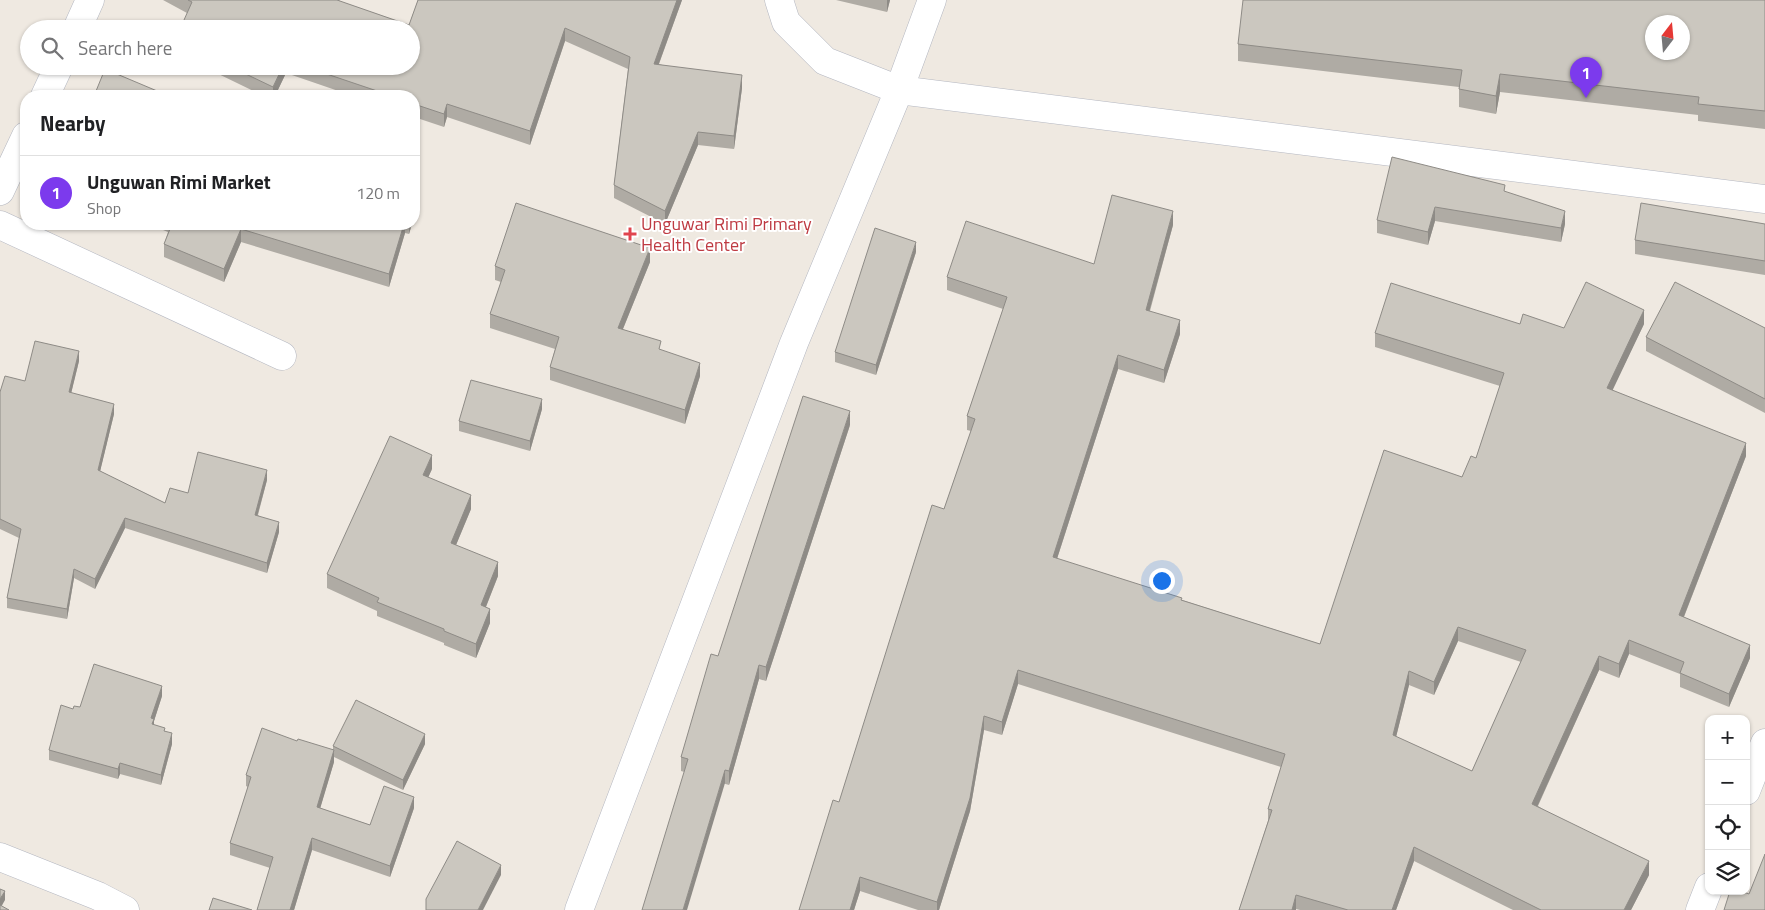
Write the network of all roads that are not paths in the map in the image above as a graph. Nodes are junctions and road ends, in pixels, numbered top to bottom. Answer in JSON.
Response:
{"nodes":[{"id":1,"x":90,"y":0,"type":"edge"},
{"id":2,"x":779,"y":0,"type":"edge"},
{"id":3,"x":932,"y":0,"type":"edge"},
{"id":4,"x":81,"y":20,"type":"edge"},
{"id":5,"x":55,"y":75,"type":"edge"},
{"id":6,"x":48,"y":90,"type":"edge"},
{"id":7,"x":899,"y":90,"type":"junction"},
{"id":8,"x":20,"y":149,"type":"edge"},
{"id":9,"x":0,"y":191,"type":"edge"},
{"id":10,"x":1765,"y":199,"type":"edge"},
{"id":11,"x":0,"y":225,"type":"edge"},
{"id":12,"x":282,"y":356,"type":"dead end"},
{"id":13,"x":1765,"y":743,"type":"edge"},
{"id":14,"x":1750,"y":781,"type":"edge"},
{"id":15,"x":0,"y":857,"type":"edge"},
{"id":16,"x":1706,"y":895,"type":"edge"},
{"id":17,"x":114,"y":907,"type":"edge"},
{"id":18,"x":579,"y":910,"type":"edge"},
{"id":19,"x":1700,"y":910,"type":"edge"}],
"edges":[{"from":1,"to":4,"type":"street"},
{"from":2,"to":7,"type":"street"},
{"from":3,"to":7,"type":"street"},
{"from":5,"to":6,"type":"street"},
{"from":7,"to":10,"type":"street"},
{"from":7,"to":18,"type":"street"},
{"from":8,"to":9,"type":"street"},
{"from":11,"to":12,"type":"street"},
{"from":13,"to":14,"type":"street"},
{"from":15,"to":17,"type":"street"},
{"from":16,"to":19,"type":"street"}]}
